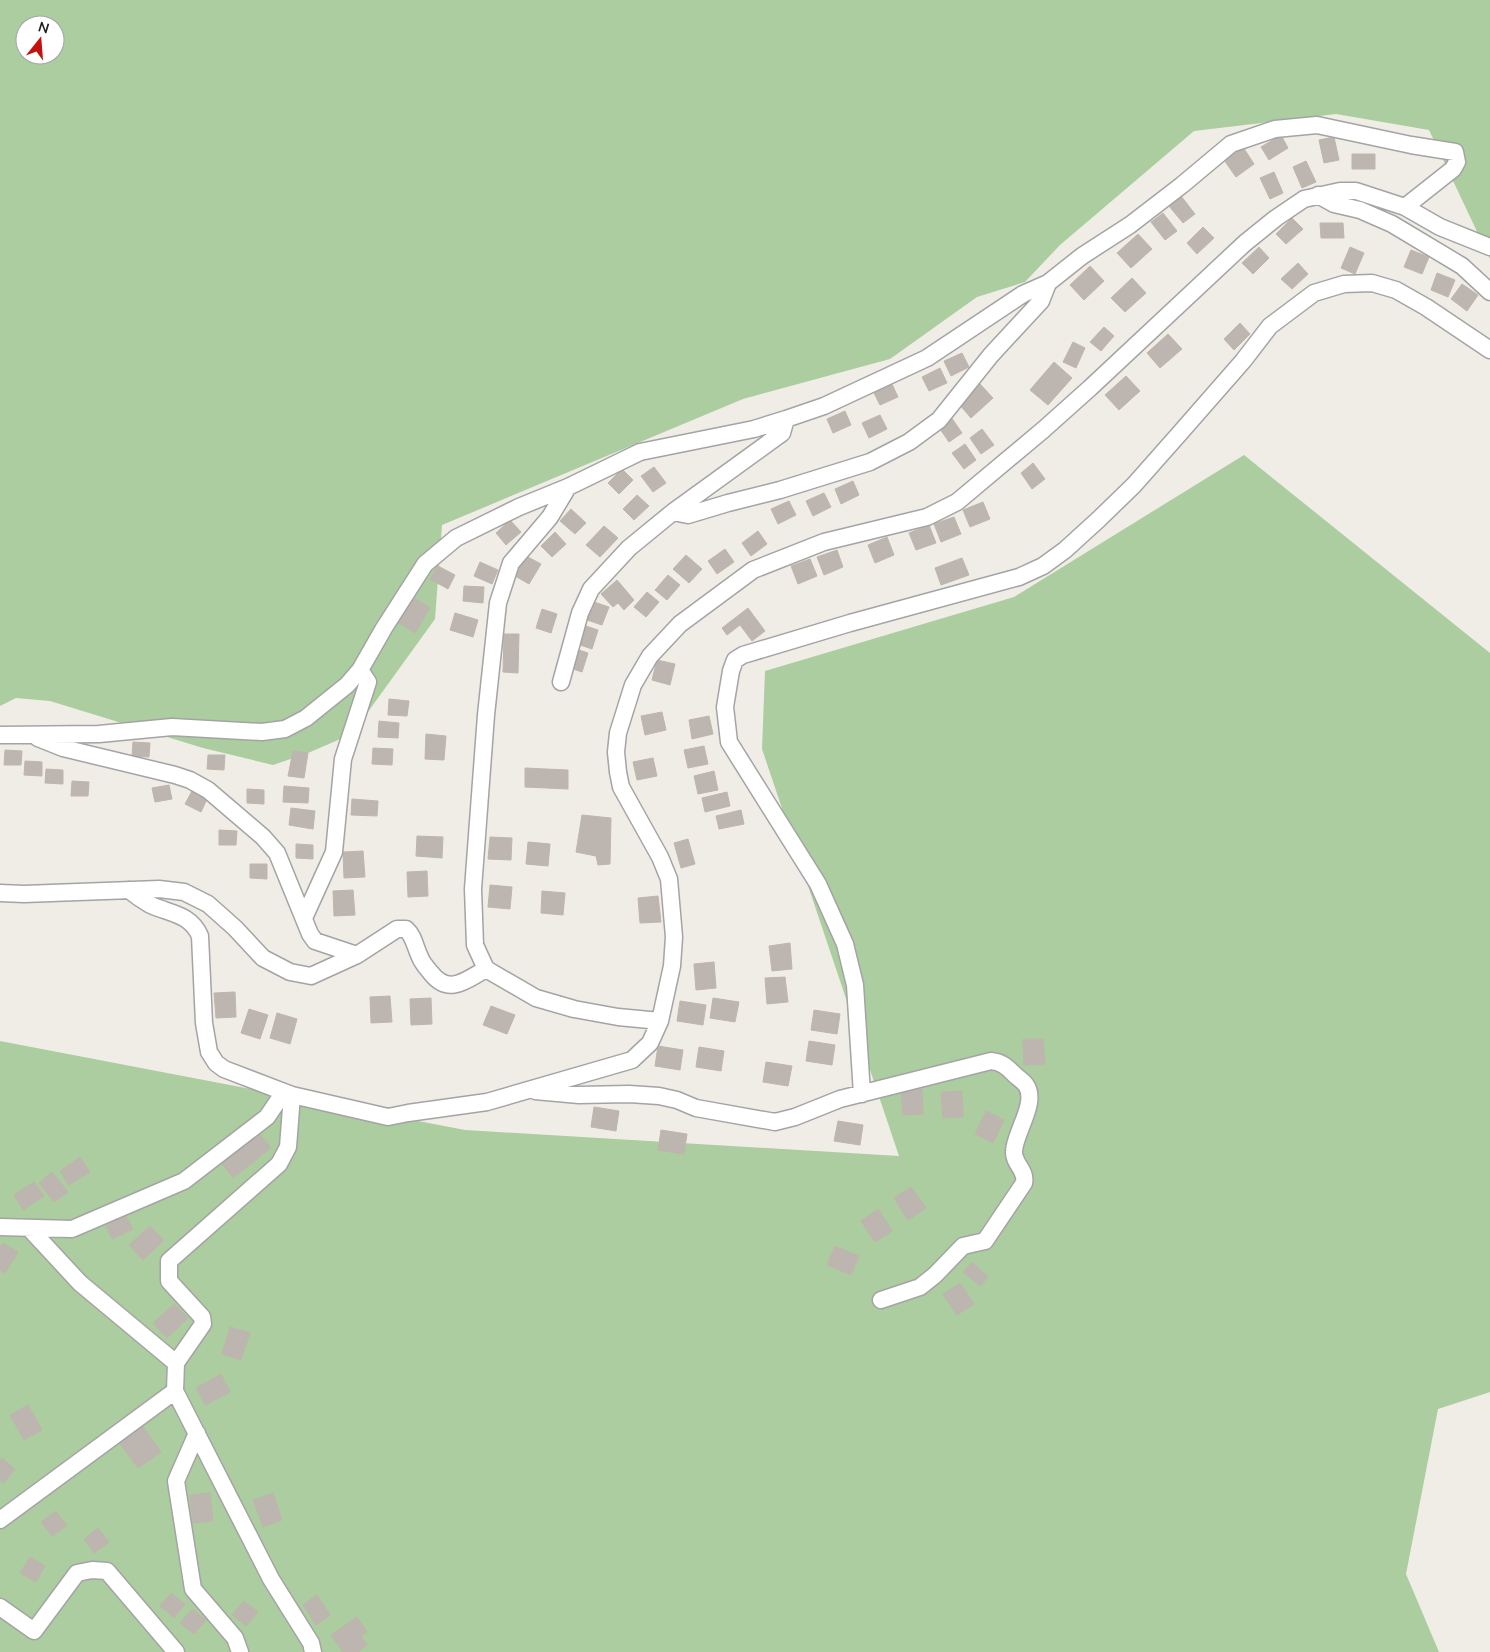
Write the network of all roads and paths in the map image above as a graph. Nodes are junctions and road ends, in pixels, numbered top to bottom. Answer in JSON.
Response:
{"nodes":[{"id":1,"x":1318,"y":195,"type":"junction"},
{"id":2,"x":1405,"y":207,"type":"junction"},
{"id":3,"x":1490,"y":246,"type":"edge"},
{"id":4,"x":1048,"y":283,"type":"junction"},
{"id":5,"x":1490,"y":292,"type":"edge"},
{"id":6,"x":1490,"y":350,"type":"edge"},
{"id":7,"x":786,"y":419,"type":"junction"},
{"id":8,"x":568,"y":487,"type":"junction"},
{"id":9,"x":673,"y":512,"type":"junction"},
{"id":10,"x":360,"y":670,"type":"junction"},
{"id":11,"x":561,"y":682,"type":"dead end"},
{"id":12,"x":0,"y":735,"type":"edge"},
{"id":13,"x":30,"y":735,"type":"junction"},
{"id":14,"x":129,"y":890,"type":"junction"},
{"id":15,"x":0,"y":893,"type":"edge"},
{"id":16,"x":304,"y":918,"type":"junction"},
{"id":17,"x":357,"y":955,"type":"junction"},
{"id":18,"x":486,"y":969,"type":"junction"},
{"id":19,"x":660,"y":1021,"type":"junction"},
{"id":20,"x":528,"y":1090,"type":"junction"},
{"id":21,"x":288,"y":1093,"type":"junction"},
{"id":22,"x":862,"y":1094,"type":"junction"},
{"id":23,"x":0,"y":1226,"type":"edge"},
{"id":24,"x":29,"y":1228,"type":"junction"},
{"id":25,"x":881,"y":1300,"type":"dead end"},
{"id":26,"x":176,"y":1363,"type":"junction"},
{"id":27,"x":175,"y":1391,"type":"junction"},
{"id":28,"x":198,"y":1433,"type":"junction"},
{"id":29,"x":0,"y":1520,"type":"edge"},
{"id":30,"x":0,"y":1607,"type":"edge"},
{"id":31,"x":176,"y":1652,"type":"edge"},
{"id":32,"x":240,"y":1652,"type":"edge"},
{"id":33,"x":313,"y":1652,"type":"edge"}],
"edges":[{"from":1,"to":2,"type":"street"},
{"from":1,"to":5,"type":"street"},
{"from":1,"to":19,"type":"street"},
{"from":2,"to":3,"type":"street"},
{"from":2,"to":4,"type":"street"},
{"from":4,"to":7,"type":"street"},
{"from":4,"to":9,"type":"street"},
{"from":6,"to":22,"type":"street"},
{"from":7,"to":8,"type":"street"},
{"from":7,"to":9,"type":"street"},
{"from":8,"to":10,"type":"street"},
{"from":8,"to":18,"type":"street"},
{"from":9,"to":11,"type":"street"},
{"from":10,"to":13,"type":"street"},
{"from":10,"to":16,"type":"street"},
{"from":12,"to":13,"type":"street"},
{"from":13,"to":16,"type":"street"},
{"from":14,"to":15,"type":"street"},
{"from":14,"to":17,"type":"street"},
{"from":14,"to":21,"type":"street"},
{"from":16,"to":17,"type":"street"},
{"from":17,"to":18,"type":"street"},
{"from":18,"to":19,"type":"street"},
{"from":19,"to":20,"type":"street"},
{"from":20,"to":21,"type":"street"},
{"from":20,"to":22,"type":"street"},
{"from":21,"to":24,"type":"street"},
{"from":21,"to":26,"type":"street"},
{"from":22,"to":25,"type":"street"},
{"from":23,"to":24,"type":"street"},
{"from":24,"to":26,"type":"street"},
{"from":26,"to":27,"type":"street"},
{"from":27,"to":28,"type":"street"},
{"from":27,"to":29,"type":"street"},
{"from":28,"to":32,"type":"street"},
{"from":28,"to":33,"type":"street"},
{"from":30,"to":31,"type":"street"}]}
